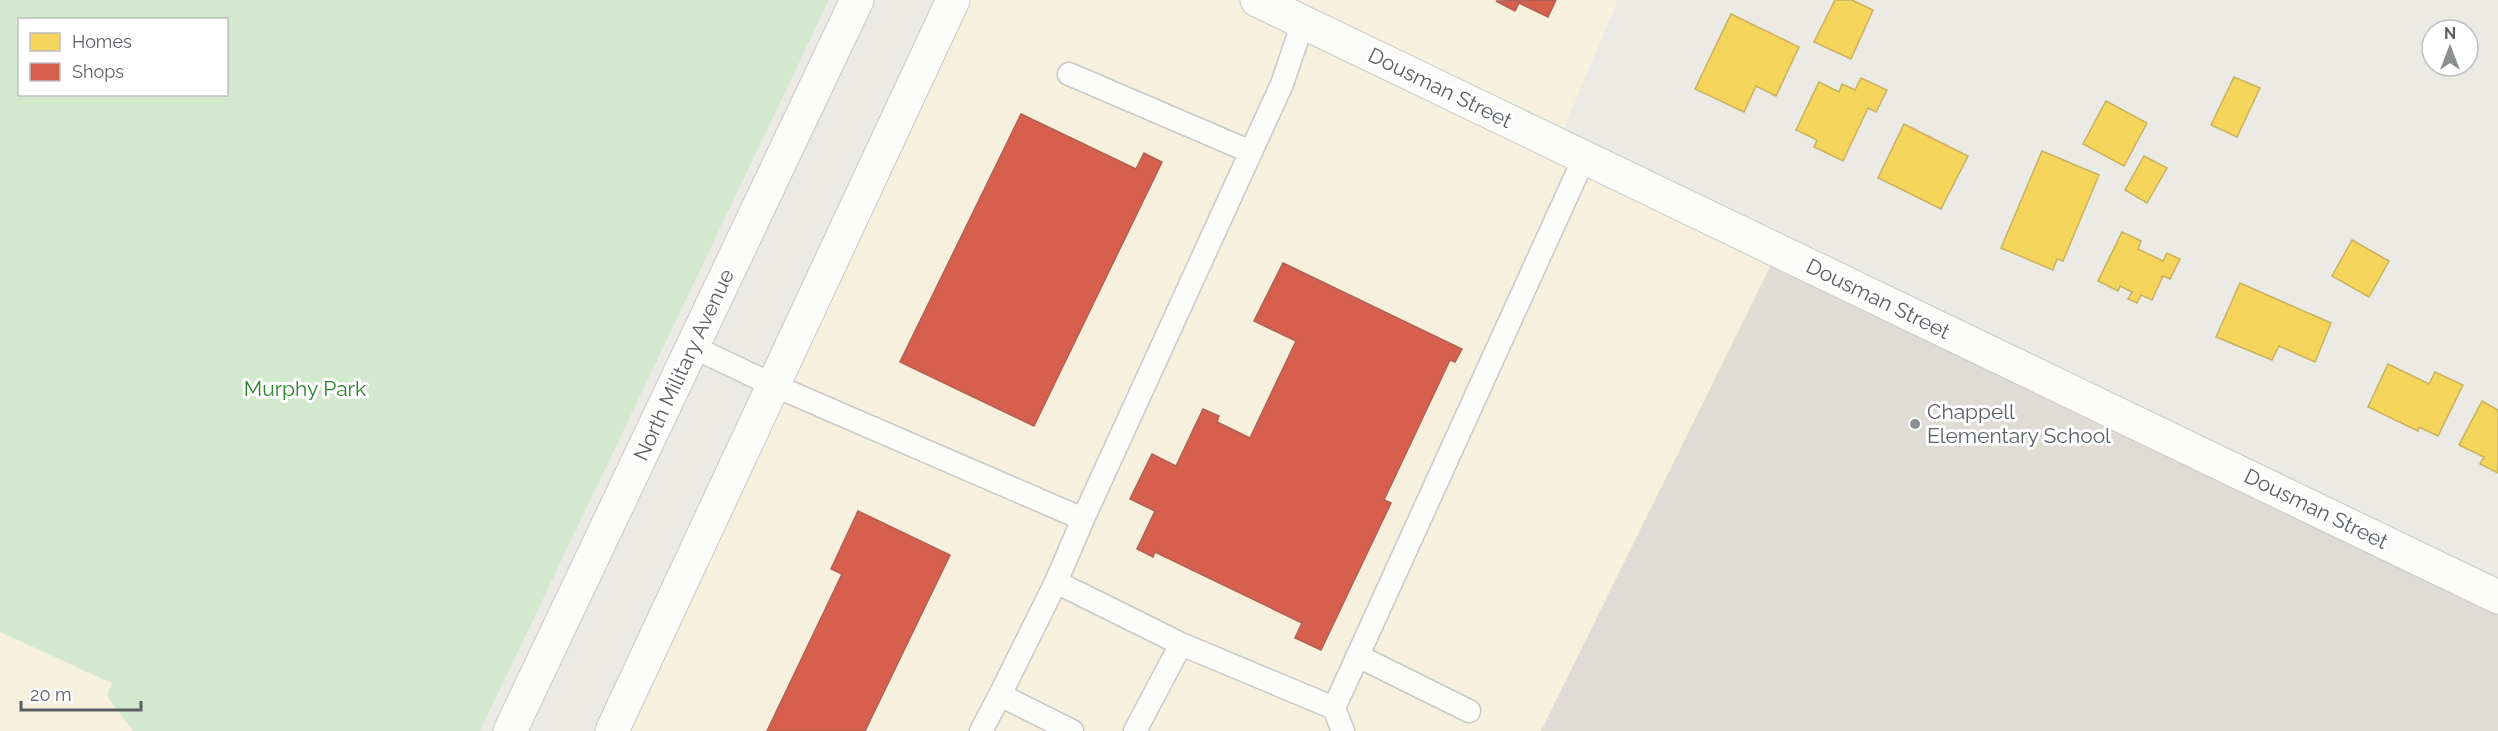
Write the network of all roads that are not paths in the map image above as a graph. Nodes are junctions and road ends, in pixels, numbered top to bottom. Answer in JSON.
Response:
{"nodes":[{"id":1,"x":857,"y":0,"type":"edge"},
{"id":2,"x":953,"y":0,"type":"edge"},
{"id":3,"x":1257,"y":0,"type":"edge"},
{"id":4,"x":1303,"y":22,"type":"junction"},
{"id":5,"x":1069,"y":74,"type":"dead end"},
{"id":6,"x":1251,"y":152,"type":"junction"},
{"id":7,"x":1586,"y":156,"type":"junction"},
{"id":8,"x":693,"y":346,"type":"junction"},
{"id":9,"x":773,"y":385,"type":"junction"},
{"id":10,"x":1083,"y":519,"type":"junction"},
{"id":11,"x":1056,"y":582,"type":"junction"},
{"id":12,"x":2498,"y":597,"type":"edge"},
{"id":13,"x":1181,"y":644,"type":"junction"},
{"id":14,"x":1358,"y":656,"type":"junction"},
{"id":15,"x":1000,"y":695,"type":"junction"},
{"id":16,"x":1334,"y":708,"type":"junction"},
{"id":17,"x":1469,"y":711,"type":"dead end"},
{"id":18,"x":510,"y":731,"type":"edge"},
{"id":19,"x":612,"y":731,"type":"edge"},
{"id":20,"x":981,"y":731,"type":"edge"},
{"id":21,"x":1072,"y":731,"type":"edge"},
{"id":22,"x":1135,"y":731,"type":"edge"},
{"id":23,"x":1343,"y":731,"type":"edge"}],
"edges":[{"from":1,"to":8,"type":"main road","name":"North Military Avenue"},
{"from":2,"to":9,"type":"main road"},
{"from":3,"to":4,"type":"main road","name":"Dousman Street"},
{"from":4,"to":6,"type":"lane"},
{"from":4,"to":7,"type":"main road","name":"Dousman Street"},
{"from":5,"to":6,"type":"lane"},
{"from":6,"to":10,"type":"lane"},
{"from":7,"to":12,"type":"main road","name":"Dousman Street"},
{"from":7,"to":14,"type":"lane"},
{"from":8,"to":9,"type":"lane"},
{"from":8,"to":18,"type":"main road","name":"North Military Avenue"},
{"from":9,"to":10,"type":"lane"},
{"from":9,"to":19,"type":"main road"},
{"from":10,"to":11,"type":"lane"},
{"from":11,"to":13,"type":"lane"},
{"from":11,"to":15,"type":"lane"},
{"from":13,"to":16,"type":"lane"},
{"from":13,"to":22,"type":"lane"},
{"from":14,"to":16,"type":"lane"},
{"from":14,"to":17,"type":"lane"},
{"from":15,"to":20,"type":"lane"},
{"from":15,"to":21,"type":"lane"},
{"from":16,"to":23,"type":"lane"}]}
